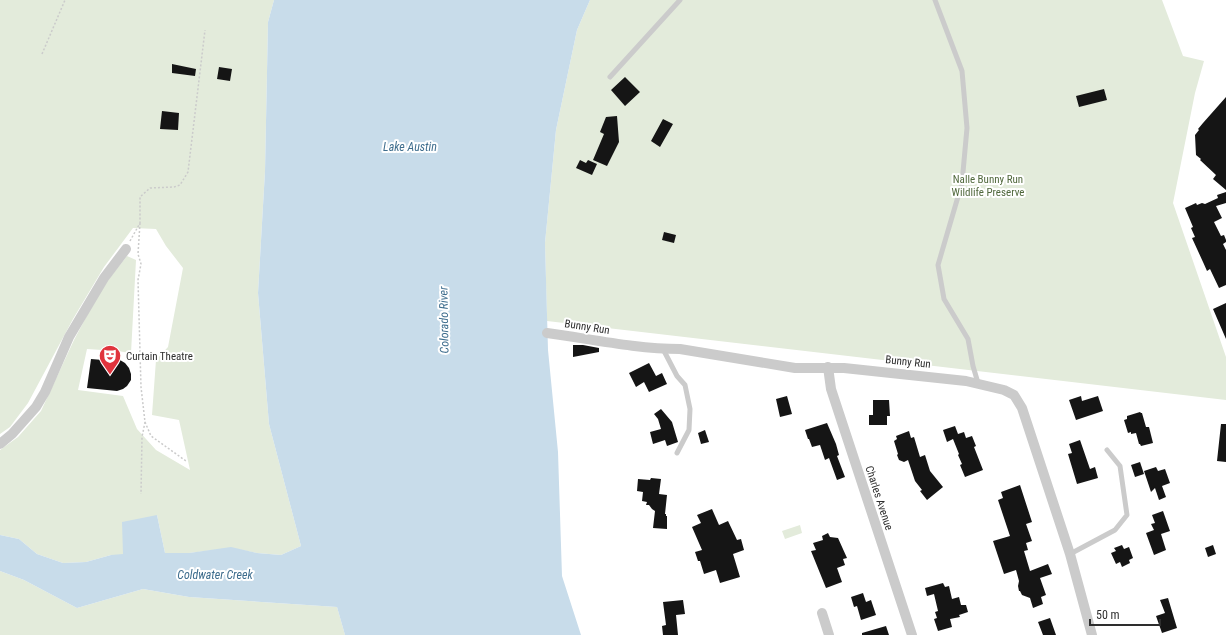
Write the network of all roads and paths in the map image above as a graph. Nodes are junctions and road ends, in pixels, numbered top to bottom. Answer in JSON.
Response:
{"nodes":[{"id":1,"x":65,"y":0,"type":"edge"},
{"id":2,"x":680,"y":0,"type":"edge"},
{"id":3,"x":934,"y":0,"type":"edge"},
{"id":4,"x":205,"y":30,"type":"dead end"},
{"id":5,"x":42,"y":54,"type":"dead end"},
{"id":6,"x":610,"y":77,"type":"dead end"},
{"id":7,"x":140,"y":224,"type":"junction"},
{"id":8,"x":126,"y":249,"type":"joint"},
{"id":9,"x":547,"y":333,"type":"dead end"},
{"id":10,"x":663,"y":349,"type":"junction"},
{"id":11,"x":828,"y":367,"type":"junction"},
{"id":12,"x":978,"y":384,"type":"junction"},
{"id":13,"x":145,"y":422,"type":"junction"},
{"id":14,"x":0,"y":444,"type":"edge"},
{"id":15,"x":1107,"y":450,"type":"dead end"},
{"id":16,"x":677,"y":453,"type":"dead end"},
{"id":17,"x":186,"y":461,"type":"dead end"},
{"id":18,"x":141,"y":494,"type":"dead end"},
{"id":19,"x":1070,"y":554,"type":"junction"},
{"id":20,"x":822,"y":613,"type":"dead end"},
{"id":21,"x":829,"y":635,"type":"edge"},
{"id":22,"x":912,"y":635,"type":"edge"},
{"id":23,"x":1092,"y":635,"type":"edge"}],
"edges":[{"from":1,"to":5,"type":"path"},
{"from":2,"to":6,"type":"lane"},
{"from":3,"to":12,"type":"lane"},
{"from":4,"to":7,"type":"path"},
{"from":7,"to":8,"type":"path"},
{"from":7,"to":13,"type":"path"},
{"from":8,"to":14,"type":"street"},
{"from":9,"to":10,"type":"street","name":"Bunny Run"},
{"from":10,"to":11,"type":"street","name":"Bunny Run"},
{"from":10,"to":16,"type":"lane"},
{"from":11,"to":12,"type":"street","name":"Bunny Run"},
{"from":11,"to":22,"type":"street","name":"Charles Avenue"},
{"from":12,"to":19,"type":"street","name":"Bunny Run"},
{"from":13,"to":17,"type":"path"},
{"from":13,"to":18,"type":"path"},
{"from":15,"to":19,"type":"lane"},
{"from":19,"to":23,"type":"street","name":"Bunny Run"},
{"from":20,"to":21,"type":"street"}]}
